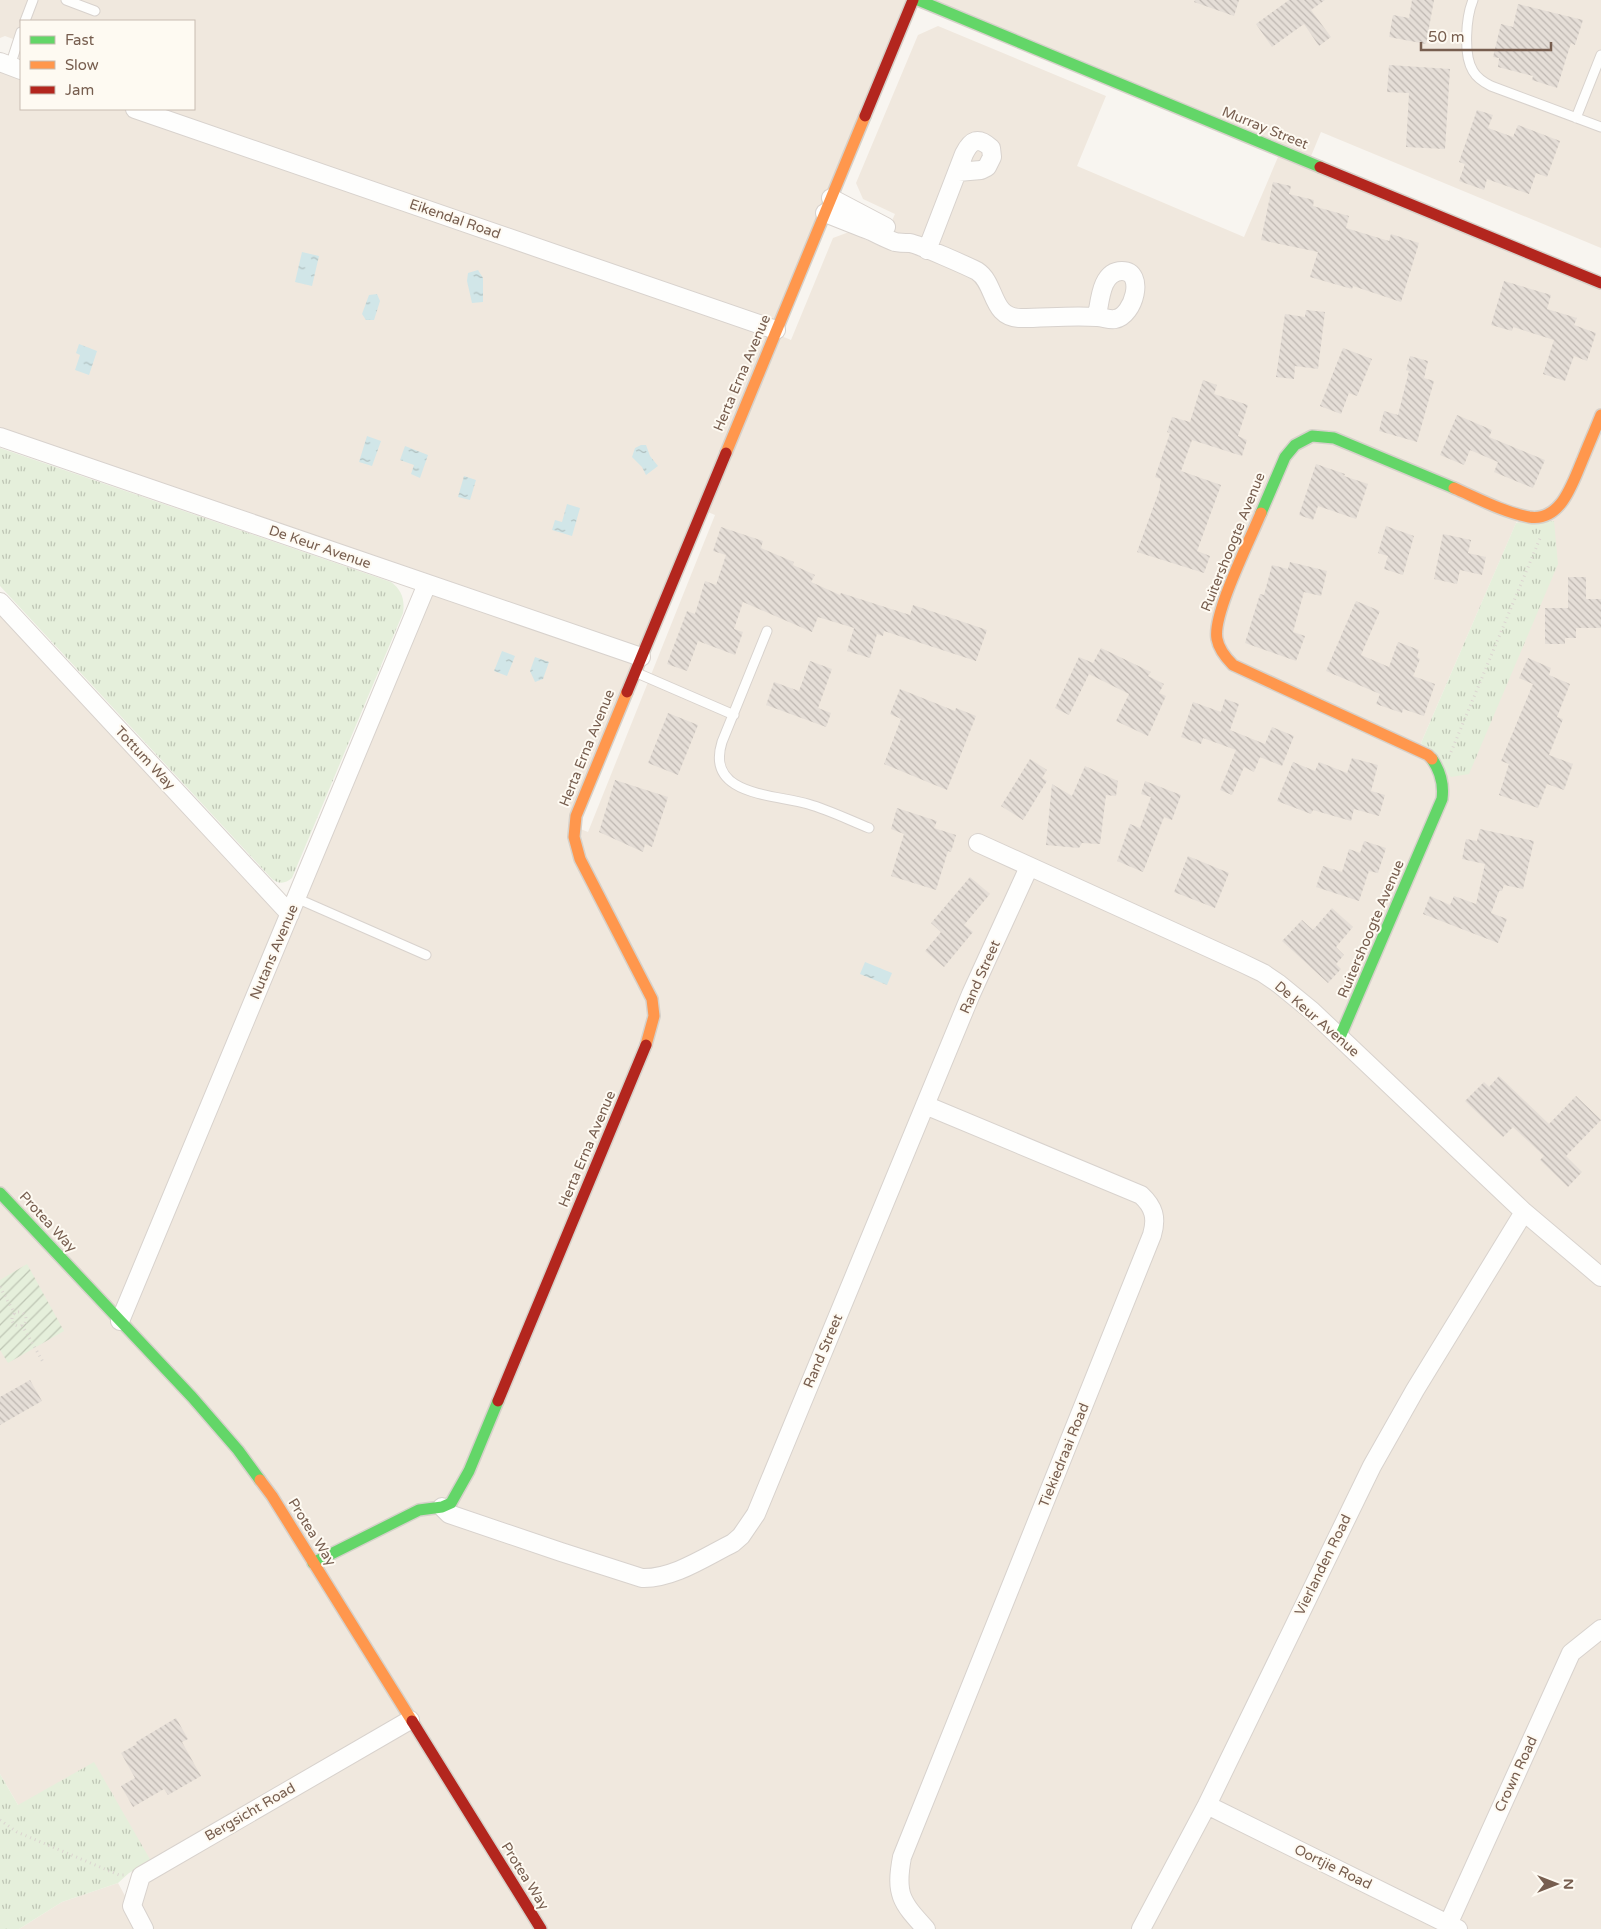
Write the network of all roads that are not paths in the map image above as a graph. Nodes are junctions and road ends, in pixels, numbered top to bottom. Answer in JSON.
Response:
{"nodes":[{"id":1,"x":33,"y":0,"type":"edge"},
{"id":2,"x":66,"y":0,"type":"edge"},
{"id":3,"x":913,"y":0,"type":"edge"},
{"id":4,"x":918,"y":0,"type":"edge"},
{"id":5,"x":1473,"y":0,"type":"edge"},
{"id":6,"x":96,"y":11,"type":"dead end"},
{"id":7,"x":25,"y":20,"type":"edge"},
{"id":8,"x":20,"y":35,"type":"edge"},
{"id":9,"x":1601,"y":55,"type":"edge"},
{"id":10,"x":10,"y":66,"type":"edge"},
{"id":11,"x":138,"y":110,"type":"edge"},
{"id":12,"x":1576,"y":118,"type":"junction"},
{"id":13,"x":1601,"y":127,"type":"edge"},
{"id":14,"x":958,"y":172,"type":"dead end"},
{"id":15,"x":828,"y":206,"type":"junction"},
{"id":16,"x":919,"y":247,"type":"junction"},
{"id":17,"x":1601,"y":282,"type":"edge"},
{"id":18,"x":1097,"y":316,"type":"dead end"},
{"id":19,"x":776,"y":330,"type":"junction"},
{"id":20,"x":1601,"y":415,"type":"edge"},
{"id":21,"x":0,"y":437,"type":"edge"},
{"id":22,"x":427,"y":584,"type":"junction"},
{"id":23,"x":0,"y":602,"type":"edge"},
{"id":24,"x":767,"y":632,"type":"dead end"},
{"id":25,"x":638,"y":664,"type":"junction"},
{"id":26,"x":734,"y":715,"type":"junction"},
{"id":27,"x":869,"y":828,"type":"dead end"},
{"id":28,"x":978,"y":843,"type":"dead end"},
{"id":29,"x":1029,"y":867,"type":"junction"},
{"id":30,"x":293,"y":906,"type":"junction"},
{"id":31,"x":426,"y":955,"type":"dead end"},
{"id":32,"x":1340,"y":1037,"type":"junction"},
{"id":33,"x":925,"y":1105,"type":"junction"},
{"id":34,"x":0,"y":1193,"type":"edge"},
{"id":35,"x":1524,"y":1212,"type":"junction"},
{"id":36,"x":1601,"y":1277,"type":"edge"},
{"id":37,"x":120,"y":1320,"type":"junction"},
{"id":38,"x":442,"y":1507,"type":"junction"},
{"id":39,"x":313,"y":1563,"type":"junction"},
{"id":40,"x":1601,"y":1629,"type":"edge"},
{"id":41,"x":410,"y":1720,"type":"junction"},
{"id":42,"x":1207,"y":1805,"type":"junction"},
{"id":43,"x":1451,"y":1927,"type":"edge"},
{"id":44,"x":144,"y":1929,"type":"edge"},
{"id":45,"x":541,"y":1929,"type":"edge"},
{"id":46,"x":926,"y":1929,"type":"edge"},
{"id":47,"x":1141,"y":1929,"type":"edge"}],
"edges":[{"from":1,"to":7,"type":"lane"},
{"from":2,"to":6,"type":"lane"},
{"from":3,"to":15,"type":"street","name":"Herta Erna Avenue"},
{"from":4,"to":17,"type":"street","name":"Murray Street"},
{"from":5,"to":12,"type":"lane"},
{"from":8,"to":10,"type":"lane"},
{"from":9,"to":12,"type":"lane"},
{"from":11,"to":19,"type":"street","name":"Eikendal Road"},
{"from":12,"to":13,"type":"lane"},
{"from":14,"to":16,"type":"street"},
{"from":15,"to":16,"type":"street"},
{"from":15,"to":19,"type":"street","name":"Herta Erna Avenue"},
{"from":16,"to":18,"type":"street"},
{"from":19,"to":25,"type":"street","name":"Herta Erna Avenue"},
{"from":20,"to":32,"type":"street","name":"Ruitershoogte Avenue"},
{"from":21,"to":22,"type":"street","name":"De Keur Avenue"},
{"from":22,"to":25,"type":"street","name":"De Keur Avenue"},
{"from":22,"to":30,"type":"street","name":"Nutans Avenue"},
{"from":23,"to":30,"type":"street","name":"Tottum Way"},
{"from":24,"to":26,"type":"lane"},
{"from":25,"to":26,"type":"lane"},
{"from":25,"to":38,"type":"street","name":"Herta Erna Avenue"},
{"from":26,"to":27,"type":"lane"},
{"from":28,"to":29,"type":"street","name":"De Keur Avenue"},
{"from":29,"to":32,"type":"street","name":"De Keur Avenue"},
{"from":29,"to":33,"type":"street","name":"Rand Street"},
{"from":30,"to":31,"type":"lane"},
{"from":30,"to":37,"type":"street","name":"Nutans Avenue"},
{"from":32,"to":35,"type":"street","name":"De Keur Avenue"},
{"from":33,"to":38,"type":"street","name":"Rand Street"},
{"from":33,"to":46,"type":"street","name":"Tiekiedraai Road"},
{"from":34,"to":37,"type":"street","name":"Protea Way"},
{"from":35,"to":36,"type":"street","name":"De Keur Avenue"},
{"from":35,"to":42,"type":"street","name":"Vierlanden Road"},
{"from":37,"to":39,"type":"street","name":"Protea Way"},
{"from":38,"to":39,"type":"street"},
{"from":39,"to":41,"type":"street","name":"Protea Way"},
{"from":40,"to":43,"type":"street","name":"Crown Road"},
{"from":41,"to":44,"type":"street","name":"Bergsicht Road"},
{"from":41,"to":45,"type":"street","name":"Protea Way"},
{"from":42,"to":43,"type":"street","name":"Oortjie Road"},
{"from":42,"to":47,"type":"street","name":"Vierlanden Road"}]}
